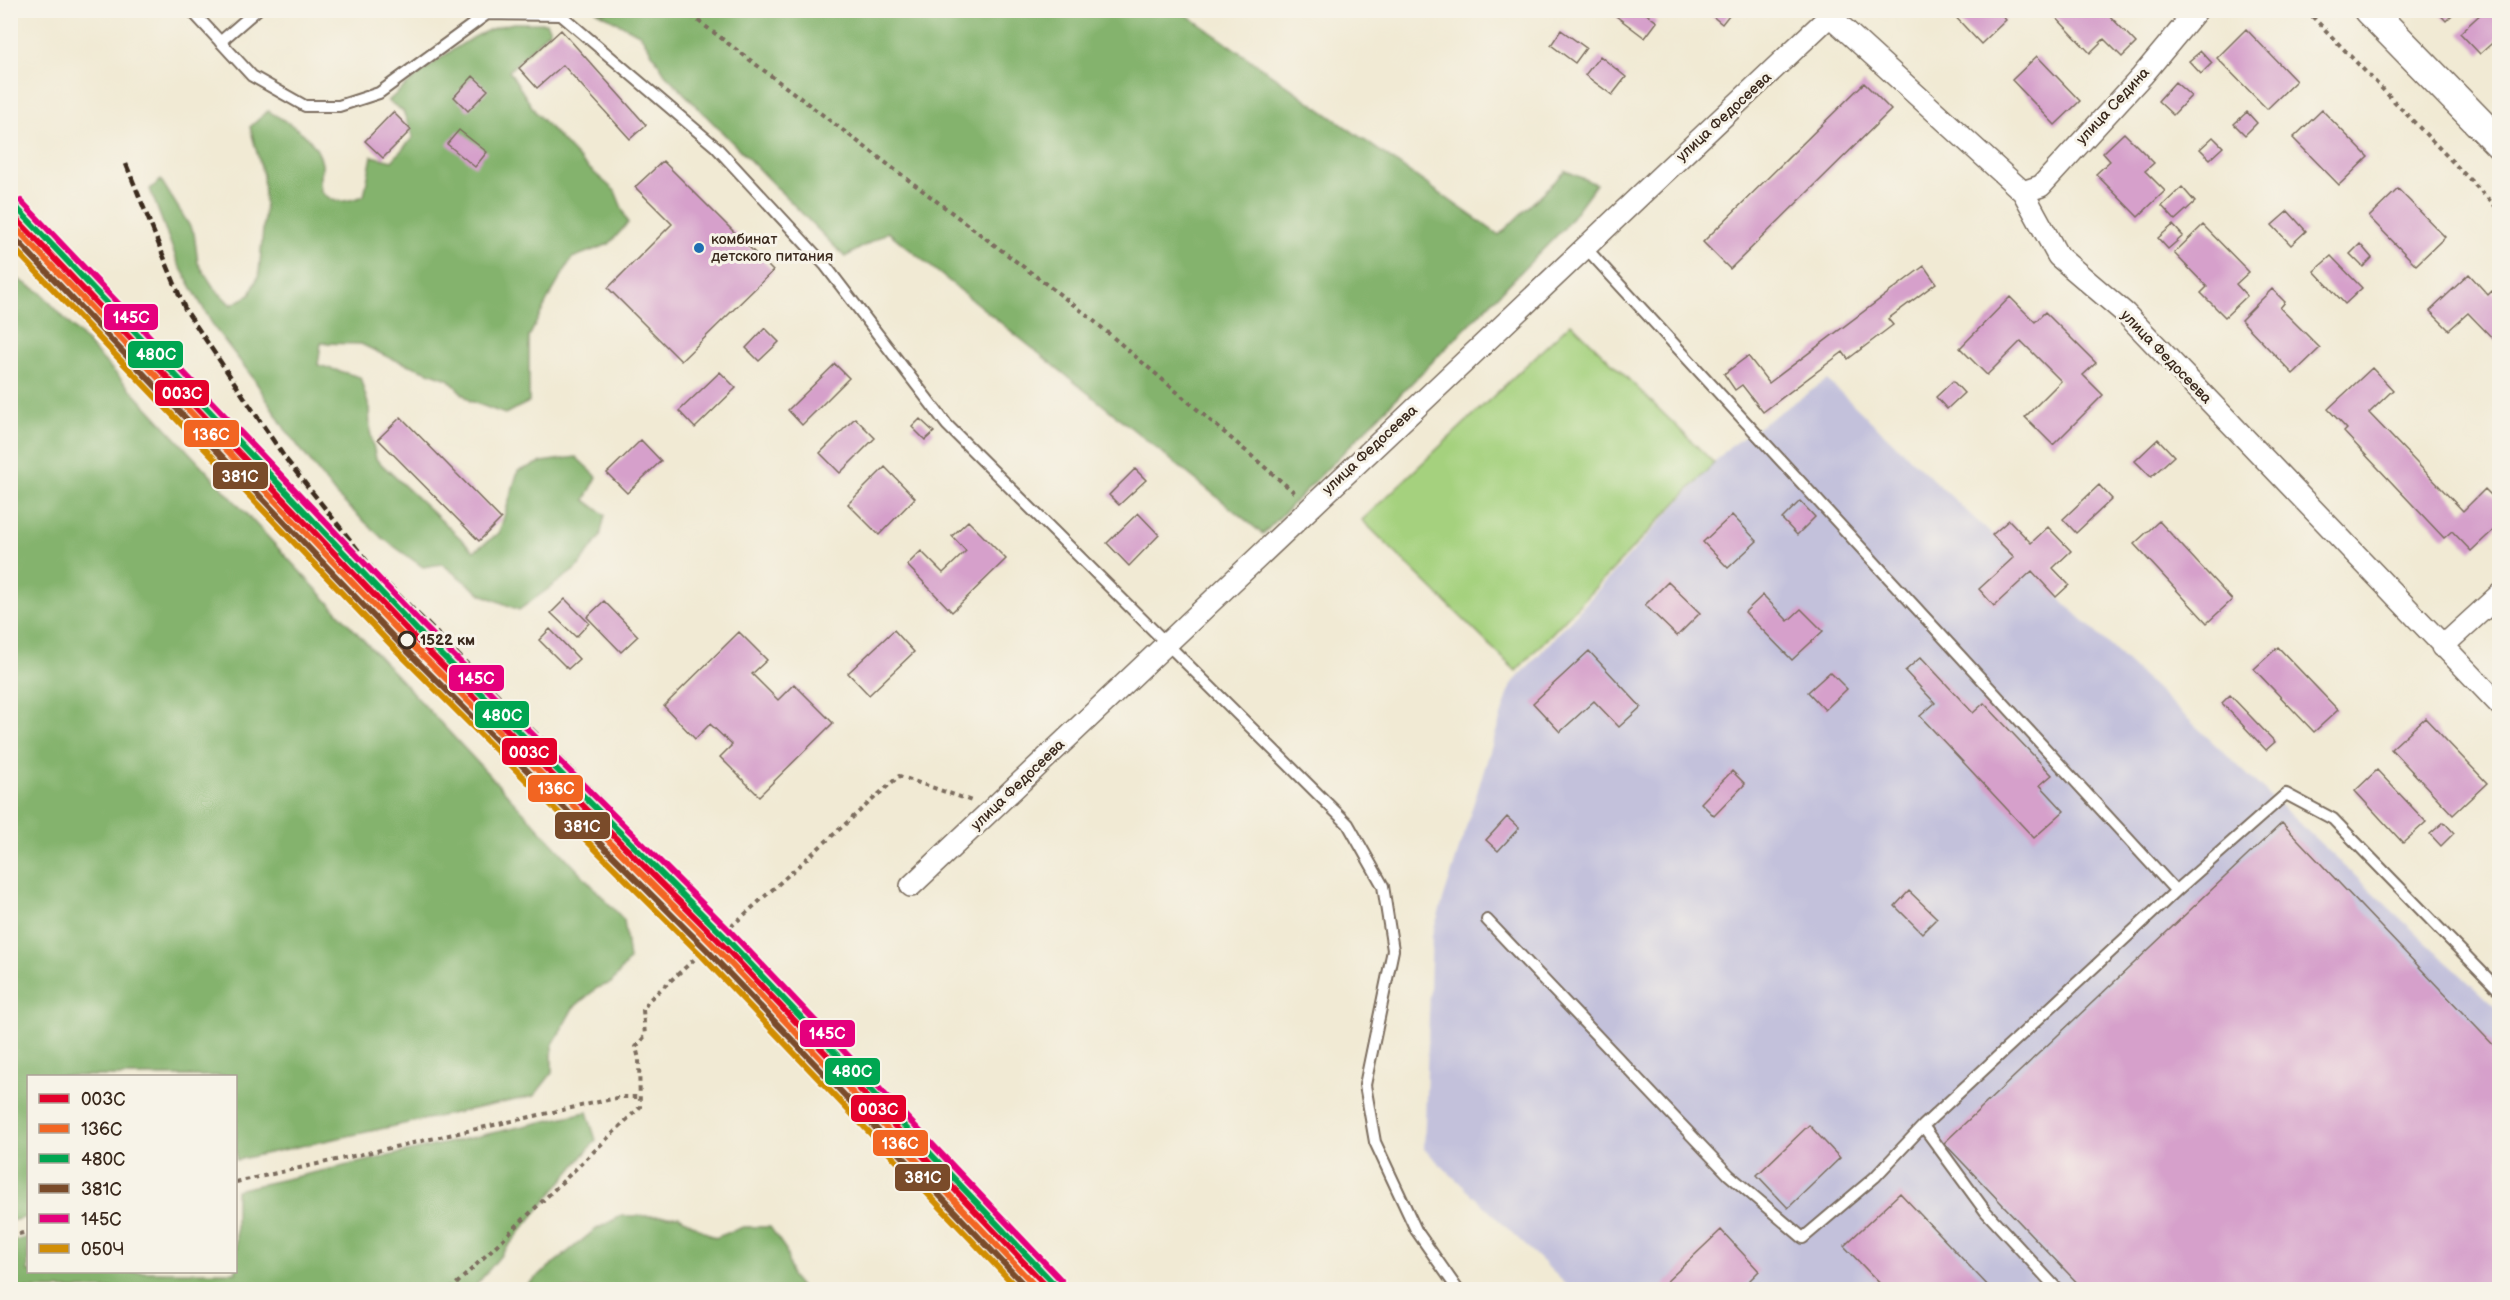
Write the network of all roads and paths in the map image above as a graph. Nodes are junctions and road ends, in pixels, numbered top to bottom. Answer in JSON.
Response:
{"nodes":[{"id":1,"x":191,"y":10,"type":"edge"},
{"id":2,"x":257,"y":10,"type":"edge"},
{"id":3,"x":643,"y":10,"type":"edge"},
{"id":4,"x":684,"y":10,"type":"edge"},
{"id":5,"x":2197,"y":10,"type":"edge"},
{"id":6,"x":2306,"y":10,"type":"edge"},
{"id":7,"x":2369,"y":10,"type":"edge"},
{"id":8,"x":482,"y":12,"type":"edge"},
{"id":9,"x":1828,"y":12,"type":"edge"},
{"id":10,"x":561,"y":15,"type":"junction"},
{"id":11,"x":220,"y":42,"type":"junction"},
{"id":12,"x":2499,"y":144,"type":"edge"},
{"id":13,"x":2023,"y":192,"type":"junction"},
{"id":14,"x":2499,"y":211,"type":"edge"},
{"id":15,"x":1585,"y":247,"type":"junction"},
{"id":16,"x":1310,"y":507,"type":"junction"},
{"id":17,"x":2499,"y":594,"type":"edge"},
{"id":18,"x":1166,"y":643,"type":"junction"},
{"id":19,"x":2442,"y":646,"type":"junction"},
{"id":20,"x":2499,"y":705,"type":"edge"},
{"id":21,"x":993,"y":808,"type":"junction"},
{"id":22,"x":911,"y":886,"type":"dead end"},
{"id":23,"x":2176,"y":891,"type":"junction"},
{"id":24,"x":1487,"y":920,"type":"dead end"},
{"id":25,"x":2499,"y":991,"type":"edge"},
{"id":26,"x":640,"y":1097,"type":"junction"},
{"id":27,"x":1923,"y":1126,"type":"junction"},
{"id":28,"x":237,"y":1182,"type":"edge"},
{"id":29,"x":27,"y":1232,"type":"edge"},
{"id":30,"x":10,"y":1236,"type":"edge"},
{"id":31,"x":450,"y":1290,"type":"edge"},
{"id":32,"x":1458,"y":1290,"type":"edge"},
{"id":33,"x":2058,"y":1290,"type":"edge"}],
"edges":[{"from":1,"to":11,"type":"lane"},
{"from":2,"to":11,"type":"lane"},
{"from":3,"to":10,"type":"path"},
{"from":4,"to":16,"type":"path"},
{"from":5,"to":13,"type":"street","name":"улица Седина"},
{"from":6,"to":14,"type":"path"},
{"from":7,"to":12,"type":"main road"},
{"from":8,"to":10,"type":"lane"},
{"from":8,"to":11,"type":"lane"},
{"from":9,"to":13,"type":"street","name":"улица Федосеева"},
{"from":9,"to":15,"type":"street","name":"улица Федосеева"},
{"from":10,"to":18,"type":"lane"},
{"from":13,"to":19,"type":"street","name":"улица Федосеева"},
{"from":15,"to":16,"type":"street","name":"улица Федосеева"},
{"from":15,"to":23,"type":"lane"},
{"from":16,"to":18,"type":"street","name":"улица Федосеева"},
{"from":17,"to":19,"type":"street"},
{"from":18,"to":21,"type":"street","name":"улица Федосеева"},
{"from":18,"to":32,"type":"lane"},
{"from":19,"to":20,"type":"street","name":"улица Федосеева"},
{"from":21,"to":22,"type":"street","name":"улица Федосеева"},
{"from":21,"to":26,"type":"path"},
{"from":23,"to":25,"type":"lane"},
{"from":23,"to":27,"type":"lane"},
{"from":24,"to":27,"type":"lane"},
{"from":26,"to":28,"type":"path"},
{"from":26,"to":31,"type":"path"},
{"from":27,"to":33,"type":"lane"},
{"from":29,"to":30,"type":"path"}]}
